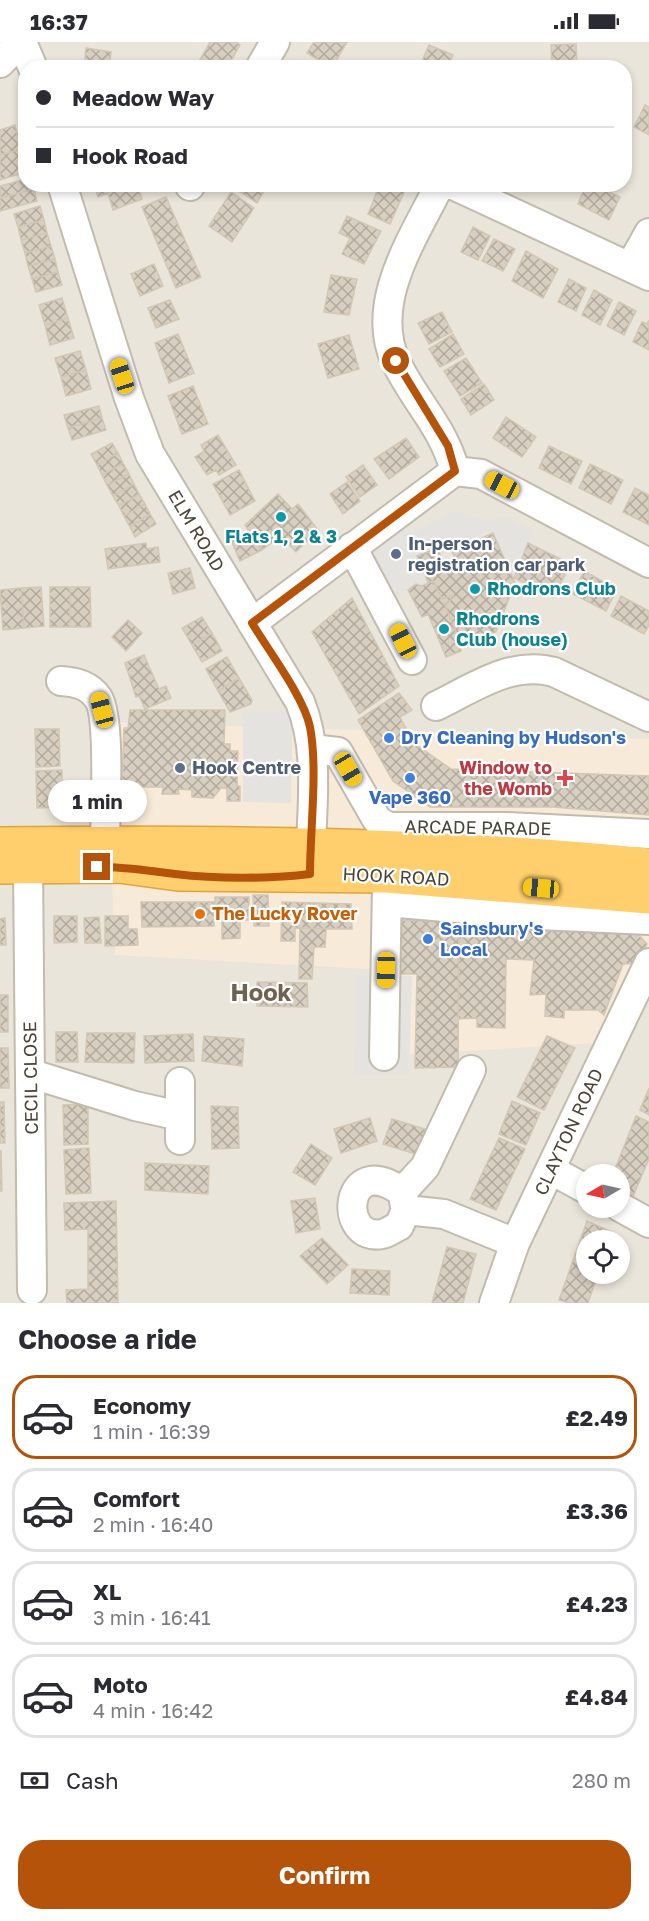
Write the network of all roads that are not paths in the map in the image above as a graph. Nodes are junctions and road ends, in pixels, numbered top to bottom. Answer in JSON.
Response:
{"nodes":[{"id":1,"x":21,"y":42,"type":"edge"},
{"id":2,"x":275,"y":42,"type":"edge"},
{"id":3,"x":29,"y":60,"type":"edge"},
{"id":4,"x":265,"y":60,"type":"edge"},
{"id":5,"x":0,"y":63,"type":"edge"},
{"id":6,"x":65,"y":192,"type":"edge"},
{"id":7,"x":436,"y":192,"type":"edge"},
{"id":8,"x":468,"y":192,"type":"edge"},
{"id":9,"x":649,"y":233,"type":"edge"},
{"id":10,"x":640,"y":272,"type":"edge"},
{"id":11,"x":455,"y":471,"type":"junction"},
{"id":12,"x":352,"y":547,"type":"junction"},
{"id":13,"x":649,"y":563,"type":"edge"},
{"id":14,"x":252,"y":623,"type":"junction"},
{"id":15,"x":412,"y":660,"type":"dead end"},
{"id":16,"x":62,"y":681,"type":"dead end"},
{"id":17,"x":436,"y":706,"type":"dead end"},
{"id":18,"x":649,"y":717,"type":"edge"},
{"id":19,"x":312,"y":749,"type":"junction"},
{"id":20,"x":649,"y":834,"type":"edge"},
{"id":21,"x":105,"y":843,"type":"junction"},
{"id":22,"x":0,"y":844,"type":"edge"},
{"id":23,"x":311,"y":859,"type":"junction"},
{"id":24,"x":649,"y":866,"type":"edge"},
{"id":25,"x":14,"y":867,"type":"edge"},
{"id":26,"x":387,"y":889,"type":"junction"},
{"id":27,"x":649,"y":897,"type":"edge"},
{"id":28,"x":649,"y":920,"type":"edge"},
{"id":29,"x":649,"y":963,"type":"edge"},
{"id":30,"x":384,"y":1056,"type":"dead end"},
{"id":31,"x":471,"y":1070,"type":"dead end"},
{"id":32,"x":32,"y":1074,"type":"junction"},
{"id":33,"x":180,"y":1082,"type":"dead end"},
{"id":34,"x":551,"y":1170,"type":"junction"},
{"id":35,"x":576,"y":1184,"type":"edge"},
{"id":36,"x":630,"y":1213,"type":"edge"},
{"id":37,"x":649,"y":1223,"type":"edge"},
{"id":38,"x":515,"y":1243,"type":"junction"},
{"id":39,"x":32,"y":1290,"type":"dead end"},
{"id":40,"x":494,"y":1303,"type":"edge"}],
"edges":[{"from":1,"to":3,"type":"street"},
{"from":1,"to":5,"type":"street"},
{"from":2,"to":4,"type":"street"},
{"from":6,"to":14,"type":"street","name":"ELM ROAD"},
{"from":7,"to":11,"type":"street"},
{"from":8,"to":10,"type":"street"},
{"from":9,"to":10,"type":"street"},
{"from":11,"to":12,"type":"street"},
{"from":11,"to":13,"type":"street"},
{"from":12,"to":14,"type":"street"},
{"from":12,"to":15,"type":"street"},
{"from":14,"to":19,"type":"street","name":"ELM ROAD"},
{"from":16,"to":21,"type":"street"},
{"from":17,"to":18,"type":"street"},
{"from":19,"to":20,"type":"street","name":"ARCADE PARADE"},
{"from":19,"to":23,"type":"street","name":"ELM ROAD"},
{"from":21,"to":22,"type":"highway","name":"HOOK ROAD"},
{"from":21,"to":23,"type":"highway","name":"HOOK ROAD"},
{"from":23,"to":24,"type":"highway","name":"HOOK ROAD"},
{"from":23,"to":25,"type":"highway","name":"HOOK ROAD"},
{"from":23,"to":26,"type":"highway","name":"HOOK ROAD"},
{"from":25,"to":32,"type":"street","name":"CECIL CLOSE"},
{"from":26,"to":27,"type":"highway","name":"HOOK ROAD"},
{"from":26,"to":28,"type":"street"},
{"from":26,"to":30,"type":"street"},
{"from":29,"to":34,"type":"street","name":"CLAYTON ROAD"},
{"from":31,"to":38,"type":"street"},
{"from":32,"to":33,"type":"street"},
{"from":32,"to":39,"type":"street","name":"CECIL CLOSE"},
{"from":34,"to":35,"type":"street"},
{"from":34,"to":38,"type":"street","name":"CLAYTON ROAD"},
{"from":36,"to":37,"type":"street"},
{"from":38,"to":40,"type":"street","name":"CLAYTON ROAD"}]}
